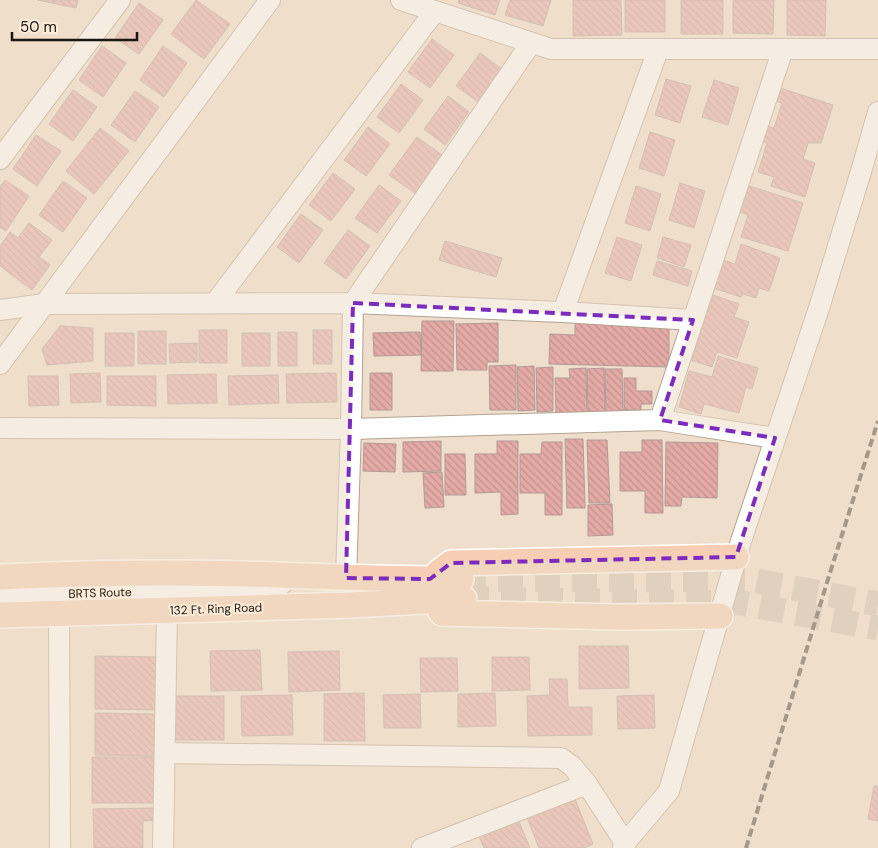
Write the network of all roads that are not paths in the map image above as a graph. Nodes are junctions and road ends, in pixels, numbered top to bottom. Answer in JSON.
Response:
{"nodes":[{"id":1,"x":120,"y":0,"type":"edge"},
{"id":2,"x":270,"y":0,"type":"edge"},
{"id":3,"x":401,"y":0,"type":"edge"},
{"id":4,"x":435,"y":11,"type":"junction"},
{"id":5,"x":530,"y":43,"type":"junction"},
{"id":6,"x":878,"y":49,"type":"edge"},
{"id":7,"x":658,"y":50,"type":"junction"},
{"id":8,"x":783,"y":50,"type":"junction"},
{"id":9,"x":878,"y":112,"type":"edge"},
{"id":10,"x":0,"y":159,"type":"edge"},
{"id":11,"x":215,"y":303,"type":"junction"},
{"id":12,"x":353,"y":303,"type":"junction"},
{"id":13,"x":44,"y":304,"type":"junction"},
{"id":14,"x":0,"y":310,"type":"edge"},
{"id":15,"x":563,"y":312,"type":"junction"},
{"id":16,"x":693,"y":320,"type":"junction"},
{"id":17,"x":0,"y":364,"type":"edge"},
{"id":18,"x":660,"y":420,"type":"junction"},
{"id":19,"x":0,"y":428,"type":"edge"},
{"id":20,"x":351,"y":428,"type":"junction"},
{"id":21,"x":775,"y":438,"type":"junction"},
{"id":22,"x":736,"y":557,"type":"junction"},
{"id":23,"x":346,"y":578,"type":"junction"},
{"id":24,"x":462,"y":589,"type":"tunnel mouth"},
{"id":25,"x":431,"y":590,"type":"junction"},
{"id":26,"x":198,"y":592,"type":"junction"},
{"id":27,"x":0,"y":596,"type":"edge"},
{"id":28,"x":351,"y":605,"type":"junction"},
{"id":29,"x":167,"y":611,"type":"junction"},
{"id":30,"x":59,"y":614,"type":"junction"},
{"id":31,"x":720,"y":616,"type":"junction"},
{"id":32,"x":165,"y":753,"type":"junction"},
{"id":33,"x":587,"y":784,"type":"junction"},
{"id":34,"x":624,"y":845,"type":"edge"},
{"id":35,"x":60,"y":848,"type":"edge"},
{"id":36,"x":163,"y":848,"type":"edge"},
{"id":37,"x":422,"y":848,"type":"edge"}],
"edges":[{"from":1,"to":10,"type":"street"},
{"from":2,"to":13,"type":"street"},
{"from":3,"to":4,"type":"street"},
{"from":4,"to":5,"type":"street"},
{"from":4,"to":11,"type":"street"},
{"from":5,"to":7,"type":"street"},
{"from":5,"to":12,"type":"street"},
{"from":6,"to":8,"type":"street"},
{"from":7,"to":8,"type":"street"},
{"from":7,"to":15,"type":"street"},
{"from":8,"to":16,"type":"street"},
{"from":9,"to":21,"type":"street"},
{"from":11,"to":12,"type":"street"},
{"from":11,"to":13,"type":"street"},
{"from":12,"to":15,"type":"street"},
{"from":12,"to":20,"type":"street"},
{"from":13,"to":14,"type":"street"},
{"from":13,"to":17,"type":"street"},
{"from":15,"to":16,"type":"street"},
{"from":16,"to":18,"type":"street"},
{"from":18,"to":20,"type":"street"},
{"from":18,"to":21,"type":"street"},
{"from":19,"to":20,"type":"street"},
{"from":20,"to":23,"type":"street"},
{"from":21,"to":22,"type":"street"},
{"from":22,"to":25,"type":"main road"},
{"from":22,"to":31,"type":"street"},
{"from":23,"to":25,"type":"main road"},
{"from":23,"to":26,"type":"street","name":"BRTS Route"},
{"from":23,"to":27,"type":"main road"},
{"from":24,"to":25,"type":"main road"},
{"from":25,"to":28,"type":"main road","name":"132 Ft. Ring Road"},
{"from":25,"to":31,"type":"main road"},
{"from":26,"to":27,"type":"street","name":"BRTS Route"},
{"from":26,"to":28,"type":"street","name":"BRTS Route"},
{"from":27,"to":30,"type":"main road","name":"132 Ft. Ring Road"},
{"from":28,"to":29,"type":"main road","name":"132 Ft. Ring Road"},
{"from":29,"to":30,"type":"main road","name":"132 Ft. Ring Road"},
{"from":29,"to":32,"type":"street"},
{"from":30,"to":35,"type":"street"},
{"from":31,"to":34,"type":"street"},
{"from":32,"to":33,"type":"street"},
{"from":32,"to":36,"type":"street"},
{"from":33,"to":34,"type":"street"},
{"from":33,"to":37,"type":"street"}]}
